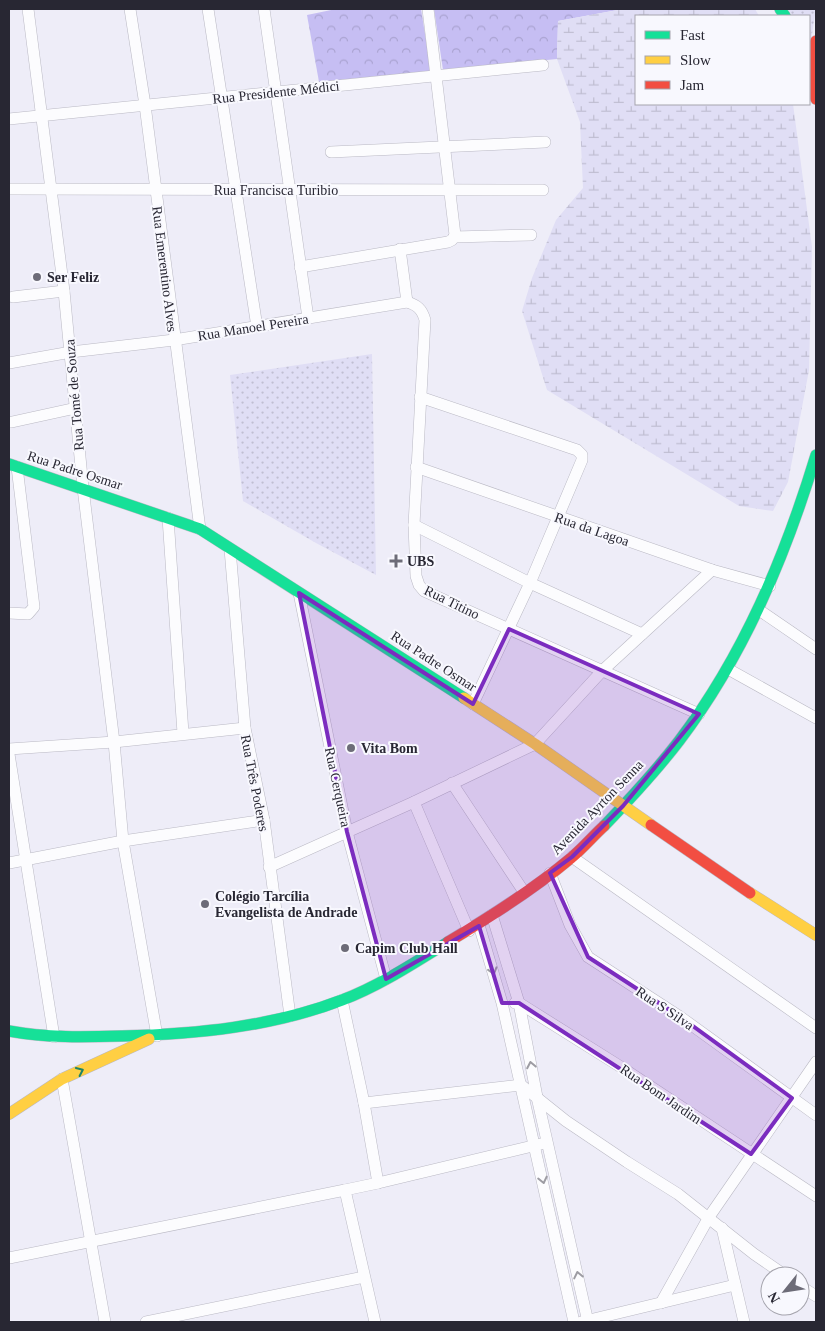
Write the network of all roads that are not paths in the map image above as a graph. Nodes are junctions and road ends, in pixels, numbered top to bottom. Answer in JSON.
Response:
{"nodes":[{"id":1,"x":28,"y":9,"type":"edge"},
{"id":2,"x":130,"y":9,"type":"edge"},
{"id":3,"x":208,"y":9,"type":"edge"},
{"id":4,"x":264,"y":9,"type":"edge"},
{"id":5,"x":428,"y":9,"type":"edge"},
{"id":6,"x":816,"y":42,"type":"edge"},
{"id":7,"x":543,"y":65,"type":"dead end"},
{"id":8,"x":436,"y":76,"type":"junction"},
{"id":9,"x":810,"y":79,"type":"edge"},
{"id":10,"x":276,"y":92,"type":"junction"},
{"id":11,"x":222,"y":98,"type":"junction"},
{"id":12,"x":816,"y":99,"type":"edge"},
{"id":13,"x":144,"y":105,"type":"junction"},
{"id":14,"x":816,"y":106,"type":"edge"},
{"id":15,"x":42,"y":115,"type":"junction"},
{"id":16,"x":9,"y":119,"type":"edge"},
{"id":17,"x":545,"y":142,"type":"dead end"},
{"id":18,"x":445,"y":146,"type":"junction"},
{"id":19,"x":331,"y":152,"type":"dead end"},
{"id":20,"x":9,"y":189,"type":"edge"},
{"id":21,"x":52,"y":189,"type":"junction"},
{"id":22,"x":154,"y":190,"type":"junction"},
{"id":23,"x":236,"y":190,"type":"junction"},
{"id":24,"x":289,"y":190,"type":"junction"},
{"id":25,"x":450,"y":190,"type":"junction"},
{"id":26,"x":543,"y":190,"type":"dead end"},
{"id":27,"x":530,"y":235,"type":"dead end"},
{"id":28,"x":451,"y":240,"type":"junction"},
{"id":29,"x":400,"y":249,"type":"junction"},
{"id":30,"x":300,"y":267,"type":"junction"},
{"id":31,"x":64,"y":291,"type":"junction"},
{"id":32,"x":13,"y":297,"type":"dead end"},
{"id":33,"x":408,"y":302,"type":"junction"},
{"id":34,"x":308,"y":318,"type":"junction"},
{"id":35,"x":257,"y":326,"type":"junction"},
{"id":36,"x":174,"y":340,"type":"junction"},
{"id":37,"x":71,"y":352,"type":"junction"},
{"id":38,"x":9,"y":363,"type":"edge"},
{"id":39,"x":420,"y":397,"type":"junction"},
{"id":40,"x":76,"y":408,"type":"junction"},
{"id":41,"x":12,"y":422,"type":"dead end"},
{"id":42,"x":816,"y":454,"type":"edge"},
{"id":43,"x":13,"y":466,"type":"edge"},
{"id":44,"x":416,"y":468,"type":"junction"},
{"id":45,"x":83,"y":488,"type":"junction"},
{"id":46,"x":558,"y":517,"type":"junction"},
{"id":47,"x":168,"y":518,"type":"junction"},
{"id":48,"x":414,"y":525,"type":"junction"},
{"id":49,"x":200,"y":529,"type":"junction"},
{"id":50,"x":230,"y":548,"type":"junction"},
{"id":51,"x":712,"y":570,"type":"junction"},
{"id":52,"x":530,"y":583,"type":"junction"},
{"id":53,"x":770,"y":586,"type":"junction"},
{"id":54,"x":299,"y":593,"type":"junction"},
{"id":55,"x":758,"y":610,"type":"junction"},
{"id":56,"x":9,"y":613,"type":"edge"},
{"id":57,"x":509,"y":629,"type":"junction"},
{"id":58,"x":642,"y":634,"type":"junction"},
{"id":59,"x":816,"y":648,"type":"edge"},
{"id":60,"x":728,"y":669,"type":"junction"},
{"id":61,"x":602,"y":671,"type":"junction"},
{"id":62,"x":473,"y":704,"type":"junction"},
{"id":63,"x":699,"y":714,"type":"junction"},
{"id":64,"x":816,"y":718,"type":"edge"},
{"id":65,"x":245,"y":728,"type":"junction"},
{"id":66,"x":183,"y":733,"type":"junction"},
{"id":67,"x":114,"y":742,"type":"junction"},
{"id":68,"x":536,"y":744,"type":"junction"},
{"id":69,"x":9,"y":749,"type":"edge"},
{"id":70,"x":9,"y":754,"type":"edge"},
{"id":71,"x":452,"y":783,"type":"junction"},
{"id":72,"x":414,"y":802,"type":"junction"},
{"id":73,"x":623,"y":806,"type":"junction"},
{"id":74,"x":264,"y":820,"type":"junction"},
{"id":75,"x":347,"y":832,"type":"junction"},
{"id":76,"x":123,"y":841,"type":"junction"},
{"id":77,"x":572,"y":857,"type":"junction"},
{"id":78,"x":26,"y":860,"type":"junction"},
{"id":79,"x":9,"y":863,"type":"edge"},
{"id":80,"x":269,"y":867,"type":"junction"},
{"id":81,"x":550,"y":873,"type":"junction"},
{"id":82,"x":524,"y":892,"type":"junction"},
{"id":83,"x":492,"y":915,"type":"junction"},
{"id":84,"x":474,"y":928,"type":"junction"},
{"id":85,"x":816,"y":935,"type":"edge"},
{"id":86,"x":386,"y":979,"type":"junction"},
{"id":87,"x":342,"y":1000,"type":"junction"},
{"id":88,"x":502,"y":1003,"type":"junction"},
{"id":89,"x":519,"y":1003,"type":"junction"},
{"id":90,"x":290,"y":1016,"type":"junction"},
{"id":91,"x":816,"y":1028,"type":"edge"},
{"id":92,"x":9,"y":1031,"type":"edge"},
{"id":93,"x":157,"y":1036,"type":"junction"},
{"id":94,"x":54,"y":1037,"type":"junction"},
{"id":95,"x":816,"y":1062,"type":"edge"},
{"id":96,"x":62,"y":1079,"type":"junction"},
{"id":97,"x":522,"y":1085,"type":"junction"},
{"id":98,"x":537,"y":1097,"type":"junction"},
{"id":99,"x":792,"y":1098,"type":"junction"},
{"id":100,"x":364,"y":1103,"type":"junction"},
{"id":101,"x":9,"y":1114,"type":"edge"},
{"id":102,"x":816,"y":1115,"type":"edge"},
{"id":103,"x":548,"y":1142,"type":"junction"},
{"id":104,"x":535,"y":1146,"type":"junction"},
{"id":105,"x":751,"y":1154,"type":"junction"},
{"id":106,"x":378,"y":1183,"type":"junction"},
{"id":107,"x":345,"y":1190,"type":"junction"},
{"id":108,"x":816,"y":1196,"type":"edge"},
{"id":109,"x":708,"y":1217,"type":"junction"},
{"id":110,"x":722,"y":1228,"type":"junction"},
{"id":111,"x":91,"y":1242,"type":"junction"},
{"id":112,"x":9,"y":1258,"type":"edge"},
{"id":113,"x":771,"y":1266,"type":"edge"},
{"id":114,"x":364,"y":1276,"type":"junction"},
{"id":115,"x":735,"y":1285,"type":"junction"},
{"id":116,"x":661,"y":1303,"type":"junction"},
{"id":117,"x":105,"y":1322,"type":"edge"},
{"id":118,"x":146,"y":1322,"type":"edge"},
{"id":119,"x":374,"y":1322,"type":"edge"},
{"id":120,"x":574,"y":1322,"type":"edge"},
{"id":121,"x":586,"y":1322,"type":"edge"},
{"id":122,"x":744,"y":1322,"type":"edge"}],
"edges":[{"from":1,"to":15,"type":"street","name":"Rua Tomé de Souza"},
{"from":2,"to":13,"type":"street","name":"Rua Emerentino Alves"},
{"from":3,"to":11,"type":"street"},
{"from":4,"to":10,"type":"street"},
{"from":5,"to":8,"type":"street"},
{"from":6,"to":12,"type":"main road"},
{"from":7,"to":8,"type":"street","name":"Rua Presidente Médici"},
{"from":8,"to":10,"type":"street","name":"Rua Presidente Médici"},
{"from":8,"to":18,"type":"street"},
{"from":9,"to":14,"type":"main road"},
{"from":10,"to":11,"type":"street","name":"Rua Presidente Médici"},
{"from":10,"to":24,"type":"street"},
{"from":11,"to":13,"type":"street","name":"Rua Presidente Médici"},
{"from":11,"to":23,"type":"street"},
{"from":13,"to":15,"type":"street","name":"Rua Presidente Médici"},
{"from":13,"to":22,"type":"street","name":"Rua Emerentino Alves"},
{"from":15,"to":16,"type":"street","name":"Rua Presidente Médici"},
{"from":15,"to":21,"type":"street","name":"Rua Tomé de Souza"},
{"from":17,"to":18,"type":"street"},
{"from":18,"to":19,"type":"street"},
{"from":18,"to":25,"type":"street"},
{"from":20,"to":21,"type":"street","name":"Rua Francisca Turibio"},
{"from":21,"to":22,"type":"street","name":"Rua Francisca Turibio"},
{"from":21,"to":31,"type":"street","name":"Rua Tomé de Souza"},
{"from":22,"to":23,"type":"street","name":"Rua Francisca Turibio"},
{"from":22,"to":36,"type":"street","name":"Rua Emerentino Alves"},
{"from":23,"to":24,"type":"street","name":"Rua Francisca Turibio"},
{"from":23,"to":35,"type":"street"},
{"from":24,"to":25,"type":"street","name":"Rua Francisca Turibio"},
{"from":24,"to":30,"type":"street"},
{"from":25,"to":26,"type":"street","name":"Rua Francisca Turibio"},
{"from":25,"to":28,"type":"street"},
{"from":27,"to":28,"type":"street"},
{"from":28,"to":29,"type":"street"},
{"from":29,"to":30,"type":"street"},
{"from":29,"to":33,"type":"street"},
{"from":30,"to":34,"type":"street"},
{"from":31,"to":32,"type":"street"},
{"from":31,"to":37,"type":"street","name":"Rua Tomé de Souza"},
{"from":33,"to":34,"type":"street","name":"Rua Manoel Pereira"},
{"from":33,"to":39,"type":"street","name":"Rua Titino"},
{"from":34,"to":35,"type":"street","name":"Rua Manoel Pereira"},
{"from":35,"to":36,"type":"street","name":"Rua Manoel Pereira"},
{"from":36,"to":37,"type":"street","name":"Rua Manoel Pereira"},
{"from":36,"to":49,"type":"street","name":"Rua Emerentino Alves"},
{"from":37,"to":38,"type":"street","name":"Rua Manoel Pereira"},
{"from":37,"to":40,"type":"street","name":"Rua Tomé de Souza"},
{"from":39,"to":44,"type":"street","name":"Rua Titino"},
{"from":39,"to":46,"type":"street"},
{"from":40,"to":41,"type":"street"},
{"from":40,"to":45,"type":"street","name":"Rua Tomé de Souza"},
{"from":42,"to":53,"type":"main road","name":"Avenida Ayrton Senna"},
{"from":43,"to":45,"type":"main road","name":"Rua Padre Osmar"},
{"from":43,"to":56,"type":"street"},
{"from":44,"to":46,"type":"street","name":"Rua da Lagoa"},
{"from":44,"to":48,"type":"street","name":"Rua Titino"},
{"from":45,"to":47,"type":"main road","name":"Rua Padre Osmar"},
{"from":45,"to":67,"type":"street","name":"Rua Tomé de Souza"},
{"from":46,"to":51,"type":"street","name":"Rua da Lagoa"},
{"from":46,"to":52,"type":"street"},
{"from":47,"to":49,"type":"main road","name":"Rua Padre Osmar"},
{"from":47,"to":66,"type":"street"},
{"from":48,"to":52,"type":"street"},
{"from":48,"to":57,"type":"street","name":"Rua Titino"},
{"from":49,"to":50,"type":"main road","name":"Rua Padre Osmar"},
{"from":50,"to":54,"type":"main road","name":"Rua Padre Osmar"},
{"from":50,"to":65,"type":"street","name":"Rua Três Poderes"},
{"from":51,"to":53,"type":"street","name":"Rua da Lagoa"},
{"from":51,"to":58,"type":"street"},
{"from":52,"to":57,"type":"street"},
{"from":52,"to":58,"type":"street"},
{"from":53,"to":55,"type":"main road","name":"Avenida Ayrton Senna"},
{"from":54,"to":62,"type":"main road","name":"Rua Padre Osmar"},
{"from":54,"to":75,"type":"street","name":"Rua Cerqueira"},
{"from":55,"to":59,"type":"street"},
{"from":55,"to":60,"type":"main road","name":"Avenida Ayrton Senna"},
{"from":57,"to":61,"type":"street","name":"Rua Titino"},
{"from":57,"to":62,"type":"street"},
{"from":58,"to":61,"type":"street"},
{"from":60,"to":63,"type":"main road","name":"Avenida Ayrton Senna"},
{"from":60,"to":64,"type":"street"},
{"from":61,"to":63,"type":"street","name":"Rua Titino"},
{"from":61,"to":68,"type":"street"},
{"from":62,"to":68,"type":"main road","name":"Rua Padre Osmar"},
{"from":63,"to":73,"type":"main road","name":"Avenida Ayrton Senna"},
{"from":65,"to":66,"type":"street"},
{"from":65,"to":74,"type":"street","name":"Rua Três Poderes"},
{"from":66,"to":67,"type":"street"},
{"from":67,"to":69,"type":"street"},
{"from":67,"to":76,"type":"street","name":"Rua Tomé de Souza"},
{"from":68,"to":71,"type":"street"},
{"from":68,"to":73,"type":"main road","name":"Rua Padre Osmar"},
{"from":70,"to":78,"type":"street"},
{"from":71,"to":72,"type":"street"},
{"from":71,"to":82,"type":"street"},
{"from":72,"to":75,"type":"street"},
{"from":72,"to":84,"type":"street"},
{"from":73,"to":77,"type":"main road","name":"Avenida Ayrton Senna"},
{"from":73,"to":85,"type":"main road","name":"Rua Padre Osmar"},
{"from":74,"to":76,"type":"street"},
{"from":74,"to":80,"type":"street","name":"Rua Três Poderes"},
{"from":75,"to":80,"type":"street"},
{"from":75,"to":86,"type":"street","name":"Rua Cerqueira"},
{"from":76,"to":78,"type":"street"},
{"from":76,"to":93,"type":"street","name":"Rua Tomé de Souza"},
{"from":77,"to":81,"type":"main road","name":"Avenida Ayrton Senna"},
{"from":77,"to":91,"type":"street"},
{"from":78,"to":79,"type":"street"},
{"from":78,"to":94,"type":"street"},
{"from":80,"to":90,"type":"street","name":"Rua Três Poderes"},
{"from":81,"to":82,"type":"main road","name":"Avenida Ayrton Senna"},
{"from":81,"to":99,"type":"street","name":"Rua S Silva"},
{"from":82,"to":83,"type":"main road","name":"Avenida Ayrton Senna"},
{"from":83,"to":84,"type":"main road","name":"Avenida Ayrton Senna"},
{"from":83,"to":89,"type":"street"},
{"from":84,"to":86,"type":"main road","name":"Avenida Ayrton Senna"},
{"from":84,"to":88,"type":"street","one_way":true},
{"from":86,"to":87,"type":"main road","name":"Avenida Ayrton Senna"},
{"from":87,"to":90,"type":"main road","name":"Avenida Ayrton Senna"},
{"from":87,"to":100,"type":"street"},
{"from":88,"to":89,"type":"street"},
{"from":88,"to":97,"type":"street"},
{"from":98,"to":89,"type":"street","one_way":true},
{"from":89,"to":105,"type":"street","name":"Rua Bom Jardim"},
{"from":90,"to":93,"type":"main road","name":"Avenida Ayrton Senna"},
{"from":92,"to":94,"type":"main road","name":"Avenida Ayrton Senna"},
{"from":93,"to":94,"type":"main road","name":"Avenida Ayrton Senna"},
{"from":96,"to":93,"type":"main road","name":"Avenida Ayrton Senna","one_way":true},
{"from":95,"to":99,"type":"street"},
{"from":96,"to":101,"type":"main road","name":"Avenida Ayrton Senna"},
{"from":96,"to":111,"type":"street"},
{"from":97,"to":98,"type":"street"},
{"from":97,"to":100,"type":"street"},
{"from":97,"to":104,"type":"street"},
{"from":98,"to":103,"type":"street"},
{"from":98,"to":109,"type":"street"},
{"from":99,"to":102,"type":"street","name":"Rua S Silva"},
{"from":99,"to":105,"type":"street"},
{"from":100,"to":106,"type":"street"},
{"from":103,"to":104,"type":"street"},
{"from":121,"to":103,"type":"street","one_way":true},
{"from":104,"to":106,"type":"street"},
{"from":104,"to":120,"type":"street","one_way":true},
{"from":105,"to":108,"type":"street","name":"Rua Bom Jardim"},
{"from":105,"to":109,"type":"street"},
{"from":106,"to":107,"type":"street"},
{"from":107,"to":111,"type":"street"},
{"from":107,"to":114,"type":"street"},
{"from":109,"to":110,"type":"street"},
{"from":109,"to":116,"type":"street"},
{"from":110,"to":113,"type":"street"},
{"from":110,"to":115,"type":"street"},
{"from":111,"to":112,"type":"street"},
{"from":111,"to":117,"type":"street"},
{"from":114,"to":118,"type":"street"},
{"from":114,"to":119,"type":"street"},
{"from":115,"to":116,"type":"street"},
{"from":115,"to":122,"type":"street"},
{"from":116,"to":121,"type":"street"}]}
